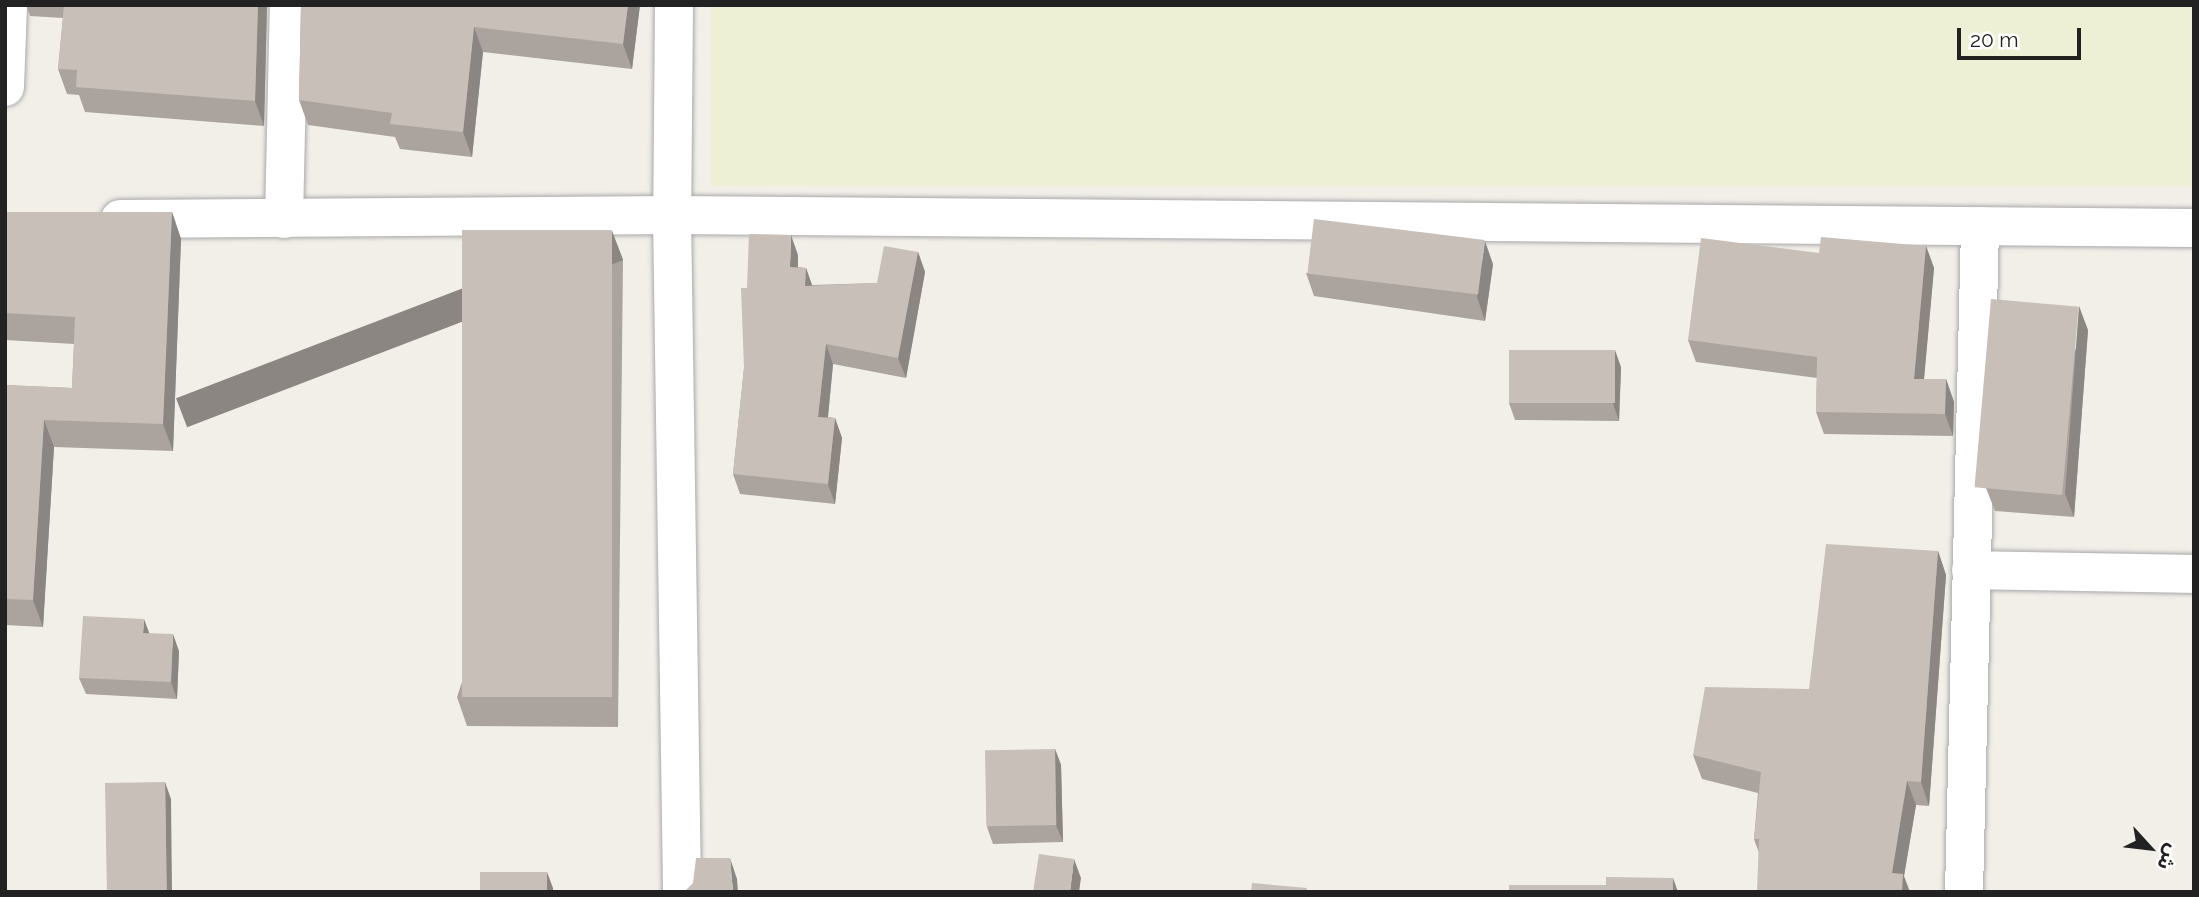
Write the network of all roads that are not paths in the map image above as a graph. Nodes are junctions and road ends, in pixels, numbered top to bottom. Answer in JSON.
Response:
{"nodes":[{"id":1,"x":8,"y":5,"type":"edge"},
{"id":2,"x":289,"y":5,"type":"edge"},
{"id":3,"x":674,"y":5,"type":"edge"},
{"id":4,"x":5,"y":87,"type":"edge"},
{"id":5,"x":672,"y":215,"type":"junction"},
{"id":6,"x":89,"y":219,"type":"edge"},
{"id":7,"x":284,"y":219,"type":"junction"},
{"id":8,"x":1980,"y":226,"type":"junction"},
{"id":9,"x":2194,"y":229,"type":"edge"},
{"id":10,"x":1971,"y":570,"type":"junction"},
{"id":11,"x":2194,"y":574,"type":"edge"},
{"id":12,"x":682,"y":892,"type":"edge"},
{"id":13,"x":1965,"y":892,"type":"edge"}],
"edges":[{"from":1,"to":4,"type":"street"},
{"from":2,"to":7,"type":"street"},
{"from":3,"to":5,"type":"street"},
{"from":5,"to":7,"type":"street"},
{"from":5,"to":8,"type":"street"},
{"from":5,"to":12,"type":"street"},
{"from":6,"to":7,"type":"street"},
{"from":8,"to":9,"type":"street"},
{"from":8,"to":10,"type":"street"},
{"from":10,"to":11,"type":"street"},
{"from":10,"to":13,"type":"street"}]}
